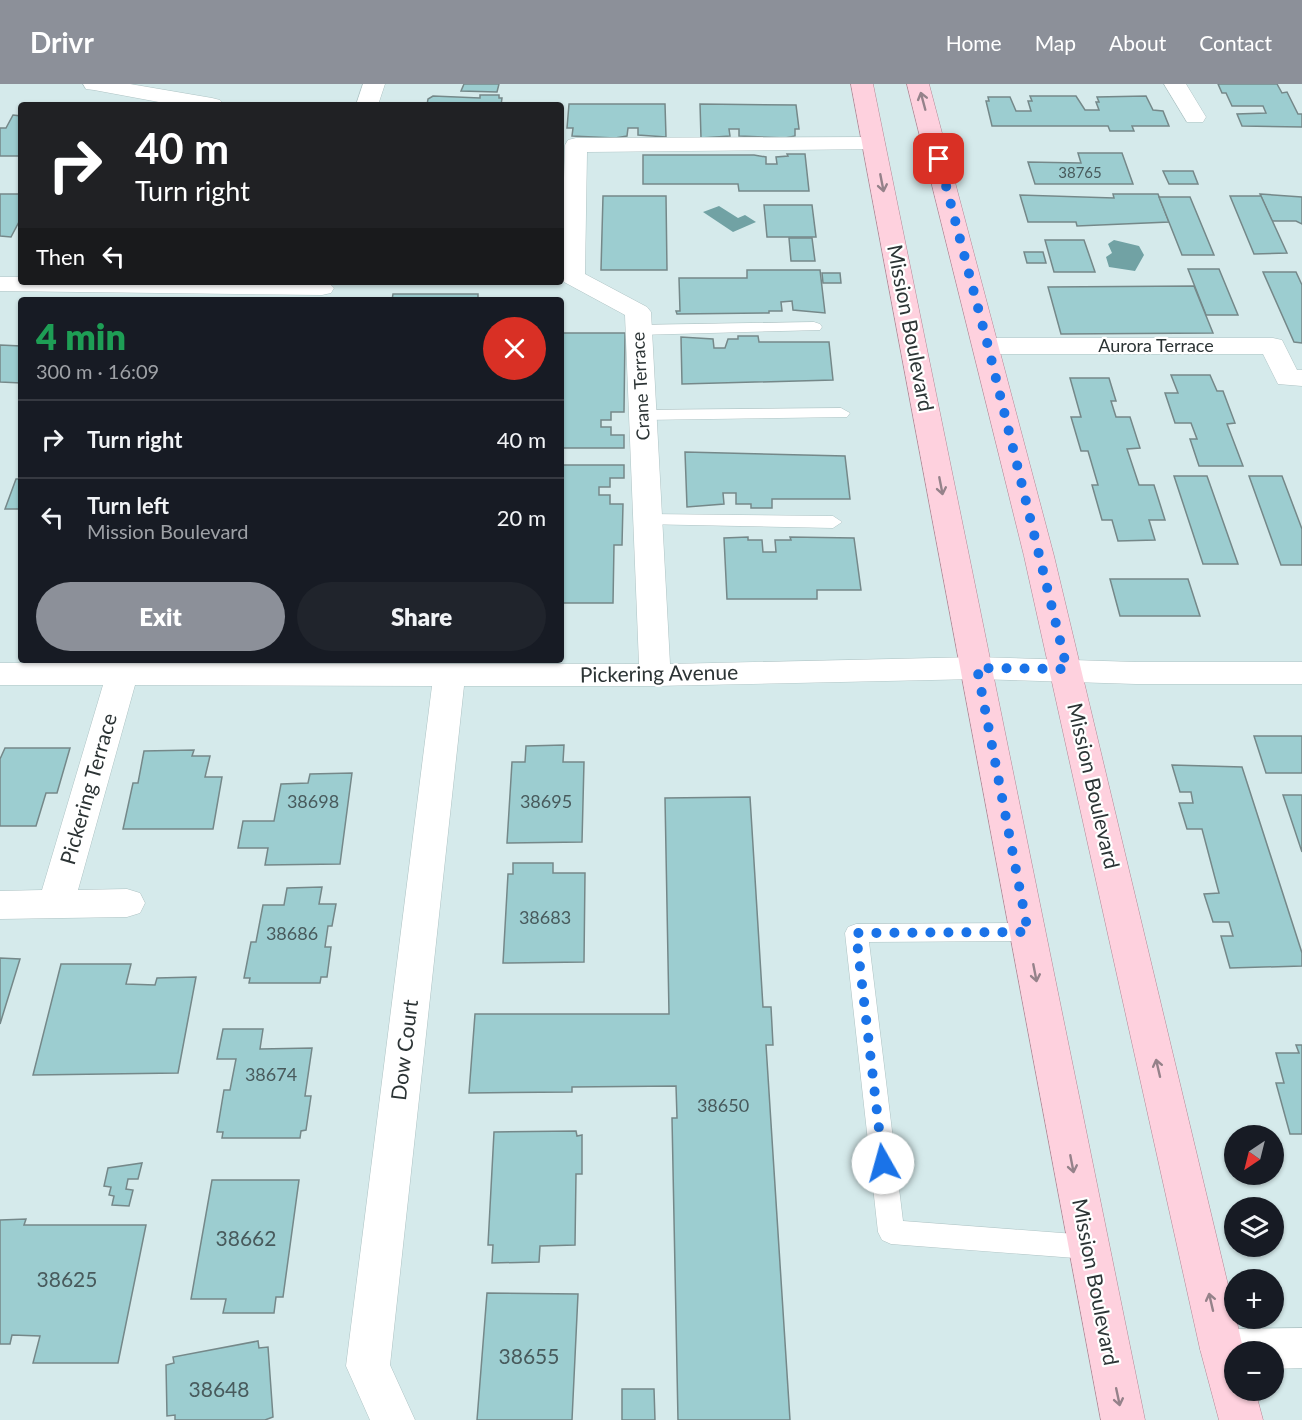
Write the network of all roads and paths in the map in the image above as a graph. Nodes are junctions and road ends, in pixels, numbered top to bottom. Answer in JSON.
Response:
{"nodes":[{"id":1,"x":94,"y":84,"type":"edge"},
{"id":2,"x":374,"y":84,"type":"edge"},
{"id":3,"x":862,"y":84,"type":"edge"},
{"id":4,"x":918,"y":84,"type":"edge"},
{"id":5,"x":1175,"y":84,"type":"edge"},
{"id":6,"x":195,"y":102,"type":"edge"},
{"id":7,"x":368,"y":102,"type":"edge"},
{"id":8,"x":1195,"y":117,"type":"dead end"},
{"id":9,"x":874,"y":144,"type":"junction"},
{"id":10,"x":0,"y":284,"type":"edge"},
{"id":11,"x":18,"y":284,"type":"edge"},
{"id":12,"x":54,"y":285,"type":"edge"},
{"id":13,"x":322,"y":290,"type":"edge"},
{"id":14,"x":814,"y":327,"type":"dead end"},
{"id":15,"x":638,"y":330,"type":"junction"},
{"id":16,"x":988,"y":346,"type":"junction"},
{"id":17,"x":1302,"y":378,"type":"edge"},
{"id":18,"x":841,"y":413,"type":"dead end"},
{"id":19,"x":642,"y":415,"type":"junction"},
{"id":20,"x":647,"y":520,"type":"junction"},
{"id":21,"x":833,"y":522,"type":"dead end"},
{"id":22,"x":234,"y":667,"type":"edge"},
{"id":23,"x":977,"y":668,"type":"junction"},
{"id":24,"x":1067,"y":669,"type":"junction"},
{"id":25,"x":1302,"y":673,"type":"edge"},
{"id":26,"x":0,"y":674,"type":"edge"},
{"id":27,"x":122,"y":674,"type":"junction"},
{"id":28,"x":449,"y":674,"type":"junction"},
{"id":29,"x":655,"y":675,"type":"junction"},
{"id":30,"x":127,"y":903,"type":"dead end"},
{"id":31,"x":56,"y":904,"type":"junction"},
{"id":32,"x":0,"y":905,"type":"edge"},
{"id":33,"x":1028,"y":932,"type":"junction"},
{"id":34,"x":1088,"y":1247,"type":"junction"},
{"id":35,"x":1302,"y":1348,"type":"edge"},
{"id":36,"x":1222,"y":1349,"type":"junction"},
{"id":37,"x":393,"y":1420,"type":"edge"},
{"id":38,"x":1123,"y":1420,"type":"edge"},
{"id":39,"x":1241,"y":1420,"type":"edge"}],
"edges":[{"from":1,"to":6,"type":"street"},
{"from":2,"to":7,"type":"street"},
{"from":3,"to":9,"type":"main road","name":"Mission Boulevard"},
{"from":16,"to":4,"type":"main road","name":"Mission Boulevard","one_way":true},
{"from":5,"to":8,"type":"street"},
{"from":9,"to":15,"type":"street","name":"Crane Terrace"},
{"from":9,"to":23,"type":"main road","name":"Mission Boulevard","one_way":true},
{"from":10,"to":11,"type":"street"},
{"from":12,"to":13,"type":"street"},
{"from":14,"to":15,"type":"lane"},
{"from":15,"to":19,"type":"street","name":"Crane Terrace"},
{"from":16,"to":17,"type":"street","name":"Aurora Terrace"},
{"from":16,"to":24,"type":"main road","name":"Mission Boulevard"},
{"from":18,"to":19,"type":"lane"},
{"from":19,"to":20,"type":"street","name":"Crane Terrace"},
{"from":20,"to":21,"type":"lane"},
{"from":20,"to":29,"type":"street","name":"Crane Terrace"},
{"from":22,"to":27,"type":"street","name":"Pickering Avenue"},
{"from":22,"to":28,"type":"street","name":"Pickering Avenue"},
{"from":23,"to":24,"type":"street","name":"Pickering Avenue"},
{"from":23,"to":29,"type":"street","name":"Pickering Avenue"},
{"from":23,"to":33,"type":"main road","name":"Mission Boulevard"},
{"from":24,"to":25,"type":"street","name":"Pickering Avenue"},
{"from":36,"to":24,"type":"main road","name":"Mission Boulevard","one_way":true},
{"from":26,"to":27,"type":"street","name":"Pickering Avenue"},
{"from":27,"to":31,"type":"street","name":"Pickering Terrace"},
{"from":28,"to":29,"type":"street","name":"Pickering Avenue"},
{"from":28,"to":37,"type":"street","name":"Dow Court"},
{"from":30,"to":31,"type":"street"},
{"from":31,"to":32,"type":"street"},
{"from":33,"to":34,"type":"main road","name":"Mission Boulevard","one_way":true},
{"from":33,"to":34,"type":"lane"},
{"from":34,"to":38,"type":"main road","name":"Mission Boulevard","one_way":true},
{"from":35,"to":36,"type":"street"},
{"from":36,"to":39,"type":"main road","name":"Mission Boulevard"}]}
